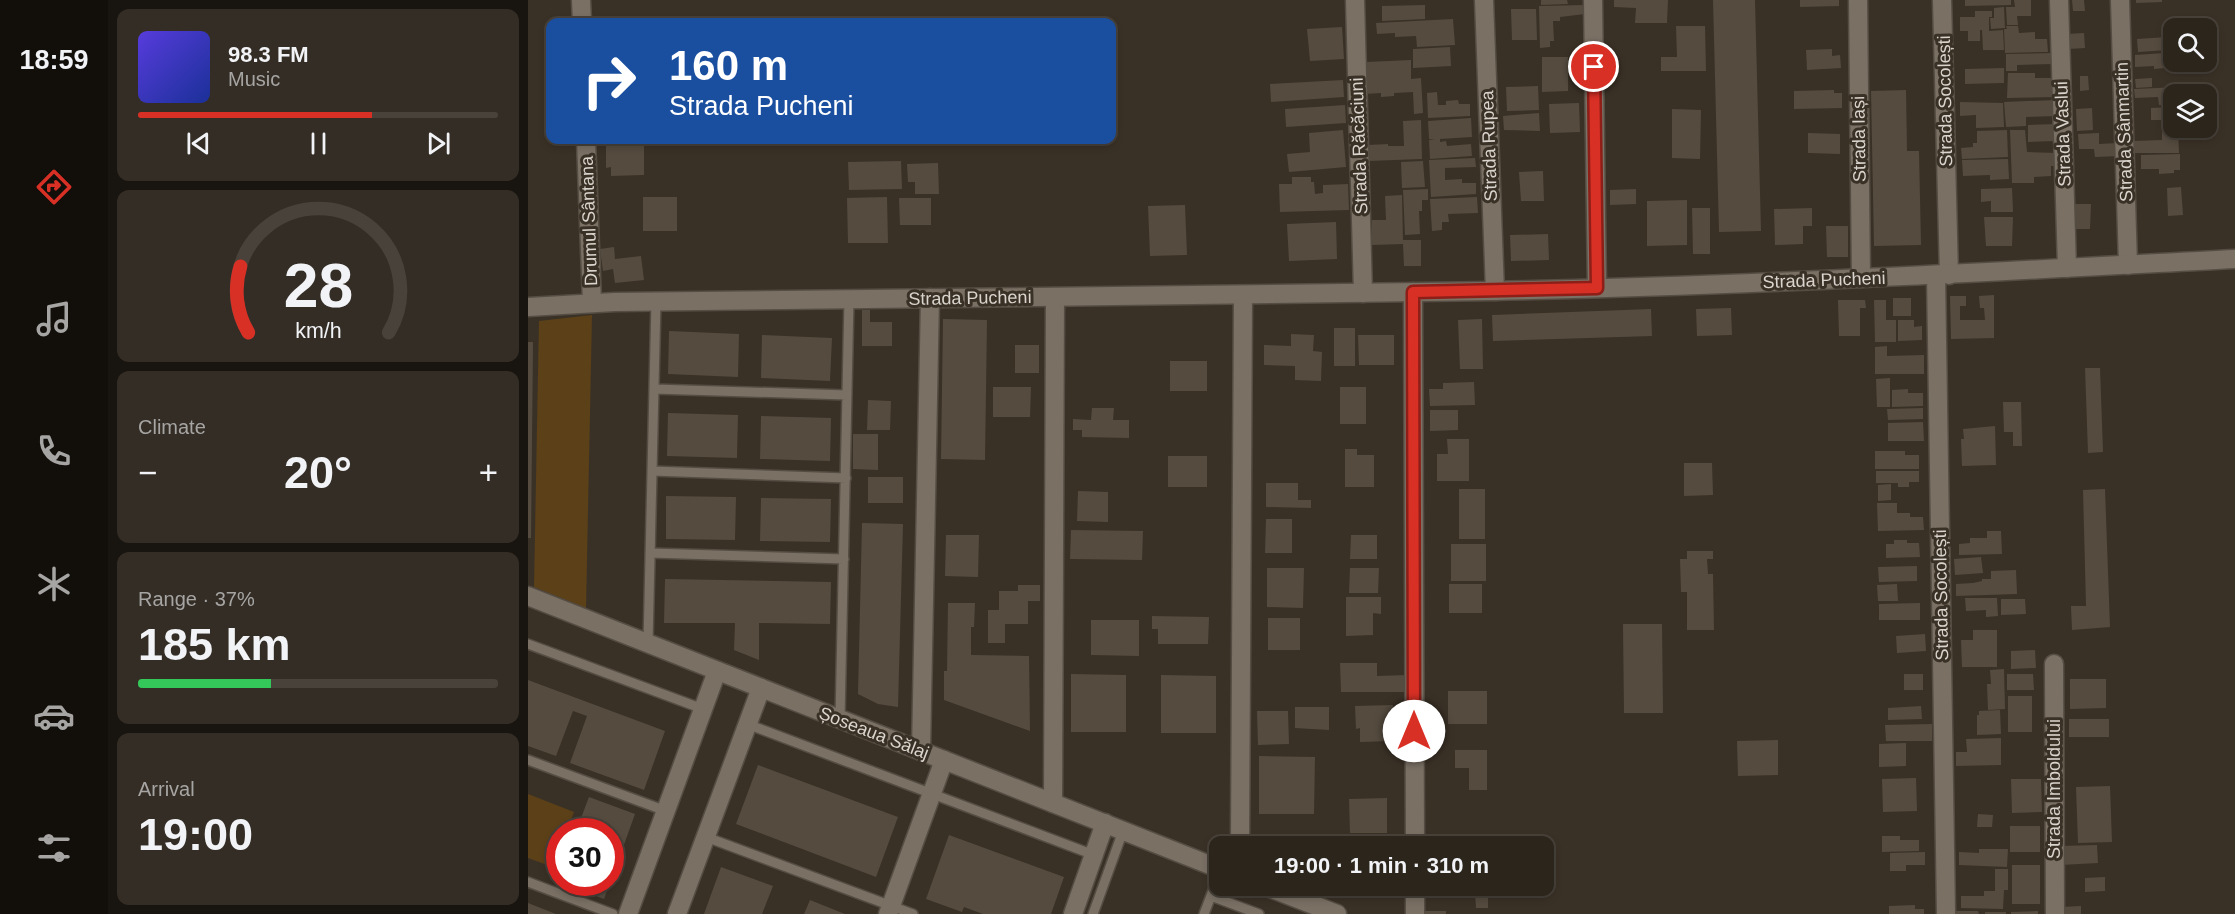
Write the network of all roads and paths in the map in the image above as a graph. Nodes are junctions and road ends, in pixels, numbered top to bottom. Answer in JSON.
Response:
{"nodes":[{"id":1,"x":581,"y":0,"type":"edge"},
{"id":2,"x":1355,"y":0,"type":"edge"},
{"id":3,"x":1484,"y":0,"type":"edge"},
{"id":4,"x":1593,"y":0,"type":"edge"},
{"id":5,"x":1858,"y":0,"type":"edge"},
{"id":6,"x":1942,"y":0,"type":"edge"},
{"id":7,"x":2059,"y":0,"type":"edge"},
{"id":8,"x":2120,"y":0,"type":"edge"},
{"id":9,"x":582,"y":18,"type":"edge"},
{"id":10,"x":586,"y":144,"type":"edge"},
{"id":11,"x":2235,"y":259,"type":"edge"},
{"id":12,"x":2128,"y":265,"type":"junction"},
{"id":13,"x":2067,"y":268,"type":"junction"},
{"id":14,"x":1942,"y":275,"type":"junction"},
{"id":15,"x":1861,"y":279,"type":"junction"},
{"id":16,"x":1597,"y":288,"type":"junction"},
{"id":17,"x":1495,"y":291,"type":"junction"},
{"id":18,"x":1413,"y":292,"type":"junction"},
{"id":19,"x":1363,"y":293,"type":"junction"},
{"id":20,"x":1243,"y":295,"type":"junction"},
{"id":21,"x":1055,"y":297,"type":"junction"},
{"id":22,"x":849,"y":298,"type":"junction"},
{"id":23,"x":930,"y":298,"type":"junction"},
{"id":24,"x":656,"y":301,"type":"junction"},
{"id":25,"x":592,"y":303,"type":"junction"},
{"id":26,"x":528,"y":307,"type":"edge"},
{"id":27,"x":654,"y":389,"type":"junction"},
{"id":28,"x":847,"y":395,"type":"junction"},
{"id":29,"x":652,"y":471,"type":"junction"},
{"id":30,"x":846,"y":478,"type":"junction"},
{"id":31,"x":650,"y":553,"type":"junction"},
{"id":32,"x":844,"y":559,"type":"junction"},
{"id":33,"x":528,"y":596,"type":"edge"},
{"id":34,"x":528,"y":644,"type":"edge"},
{"id":35,"x":648,"y":644,"type":"junction"},
{"id":36,"x":2054,"y":664,"type":"dead end"},
{"id":37,"x":717,"y":671,"type":"junction"},
{"id":38,"x":761,"y":688,"type":"junction"},
{"id":39,"x":703,"y":709,"type":"junction"},
{"id":40,"x":840,"y":719,"type":"junction"},
{"id":41,"x":747,"y":724,"type":"junction"},
{"id":42,"x":921,"y":751,"type":"junction"},
{"id":43,"x":528,"y":760,"type":"edge"},
{"id":44,"x":944,"y":760,"type":"junction"},
{"id":45,"x":932,"y":794,"type":"junction"},
{"id":46,"x":1053,"y":803,"type":"junction"},
{"id":47,"x":666,"y":811,"type":"junction"},
{"id":48,"x":1105,"y":823,"type":"junction"},
{"id":49,"x":1123,"y":831,"type":"junction"},
{"id":50,"x":1240,"y":836,"type":"edge"},
{"id":51,"x":1414,"y":836,"type":"edge"},
{"id":52,"x":706,"y":837,"type":"junction"},
{"id":53,"x":1094,"y":855,"type":"junction"},
{"id":54,"x":1209,"y":866,"type":"edge"},
{"id":55,"x":528,"y":882,"type":"edge"},
{"id":56,"x":1211,"y":896,"type":"joint"},
{"id":57,"x":1284,"y":896,"type":"edge"},
{"id":58,"x":1415,"y":896,"type":"edge"},
{"id":59,"x":1310,"y":909,"type":"edge"},
{"id":60,"x":890,"y":910,"type":"edge"},
{"id":61,"x":613,"y":914,"type":"edge"},
{"id":62,"x":628,"y":914,"type":"edge"},
{"id":63,"x":677,"y":914,"type":"edge"},
{"id":64,"x":913,"y":914,"type":"edge"},
{"id":65,"x":1072,"y":914,"type":"edge"},
{"id":66,"x":1093,"y":914,"type":"edge"},
{"id":67,"x":1204,"y":914,"type":"edge"},
{"id":68,"x":1259,"y":914,"type":"edge"},
{"id":69,"x":1337,"y":914,"type":"edge"},
{"id":70,"x":1415,"y":914,"type":"edge"},
{"id":71,"x":1946,"y":914,"type":"edge"},
{"id":72,"x":2055,"y":914,"type":"edge"}],
"edges":[{"from":1,"to":9,"type":"street"},
{"from":2,"to":19,"type":"street","name":"Strada Răcăciuni"},
{"from":3,"to":17,"type":"street","name":"Strada Rupea"},
{"from":4,"to":16,"type":"street"},
{"from":5,"to":15,"type":"street","name":"Strada Iași"},
{"from":6,"to":14,"type":"street","name":"Strada Socolești"},
{"from":7,"to":13,"type":"street","name":"Strada Vaslui"},
{"from":8,"to":12,"type":"street","name":"Strada Sânmartin"},
{"from":10,"to":25,"type":"street","name":"Drumul Sântana"},
{"from":11,"to":12,"type":"street","name":"Strada Pucheni"},
{"from":12,"to":13,"type":"street","name":"Strada Pucheni"},
{"from":13,"to":14,"type":"street","name":"Strada Pucheni"},
{"from":14,"to":15,"type":"street","name":"Strada Pucheni"},
{"from":14,"to":71,"type":"street","name":"Strada Socolești"},
{"from":15,"to":16,"type":"street","name":"Strada Pucheni"},
{"from":16,"to":17,"type":"street","name":"Strada Pucheni"},
{"from":17,"to":18,"type":"street","name":"Strada Pucheni"},
{"from":18,"to":19,"type":"street","name":"Strada Pucheni"},
{"from":18,"to":51,"type":"street"},
{"from":19,"to":20,"type":"street","name":"Strada Pucheni"},
{"from":20,"to":21,"type":"street","name":"Strada Pucheni"},
{"from":20,"to":50,"type":"street"},
{"from":21,"to":23,"type":"street","name":"Strada Pucheni"},
{"from":21,"to":46,"type":"street"},
{"from":22,"to":23,"type":"street","name":"Strada Pucheni"},
{"from":22,"to":24,"type":"street","name":"Strada Pucheni"},
{"from":22,"to":28,"type":"lane"},
{"from":23,"to":42,"type":"street"},
{"from":24,"to":25,"type":"street","name":"Strada Pucheni"},
{"from":24,"to":27,"type":"lane"},
{"from":25,"to":26,"type":"street","name":"Strada Pucheni"},
{"from":27,"to":28,"type":"lane"},
{"from":27,"to":29,"type":"lane"},
{"from":28,"to":30,"type":"lane"},
{"from":29,"to":30,"type":"lane"},
{"from":29,"to":31,"type":"lane"},
{"from":30,"to":32,"type":"lane"},
{"from":31,"to":32,"type":"lane"},
{"from":31,"to":35,"type":"lane"},
{"from":32,"to":40,"type":"lane"},
{"from":33,"to":35,"type":"street","name":"Șoseaua Sălaj"},
{"from":34,"to":39,"type":"lane"},
{"from":35,"to":37,"type":"street","name":"Șoseaua Sălaj"},
{"from":36,"to":72,"type":"street","name":"Strada Imboldului"},
{"from":37,"to":38,"type":"street","name":"Șoseaua Sălaj"},
{"from":37,"to":39,"type":"street"},
{"from":38,"to":40,"type":"street","name":"Șoseaua Sălaj"},
{"from":38,"to":41,"type":"street"},
{"from":39,"to":47,"type":"street"},
{"from":40,"to":42,"type":"street","name":"Șoseaua Sălaj"},
{"from":41,"to":45,"type":"lane"},
{"from":41,"to":52,"type":"street"},
{"from":42,"to":44,"type":"street","name":"Șoseaua Sălaj"},
{"from":43,"to":47,"type":"lane"},
{"from":44,"to":45,"type":"street"},
{"from":44,"to":46,"type":"street","name":"Șoseaua Sălaj"},
{"from":45,"to":53,"type":"lane"},
{"from":45,"to":60,"type":"street"},
{"from":46,"to":48,"type":"street","name":"Șoseaua Sălaj"},
{"from":47,"to":62,"type":"street"},
{"from":48,"to":49,"type":"street","name":"Șoseaua Sălaj"},
{"from":48,"to":53,"type":"street"},
{"from":49,"to":54,"type":"street","name":"Șoseaua Sălaj"},
{"from":49,"to":66,"type":"lane"},
{"from":52,"to":60,"type":"lane"},
{"from":52,"to":63,"type":"street"},
{"from":53,"to":65,"type":"street"},
{"from":55,"to":61,"type":"lane"},
{"from":56,"to":67,"type":"lane"},
{"from":56,"to":68,"type":"lane"},
{"from":57,"to":59,"type":"street"},
{"from":58,"to":70,"type":"street"},
{"from":59,"to":69,"type":"street"},
{"from":60,"to":64,"type":"lane"}]}
